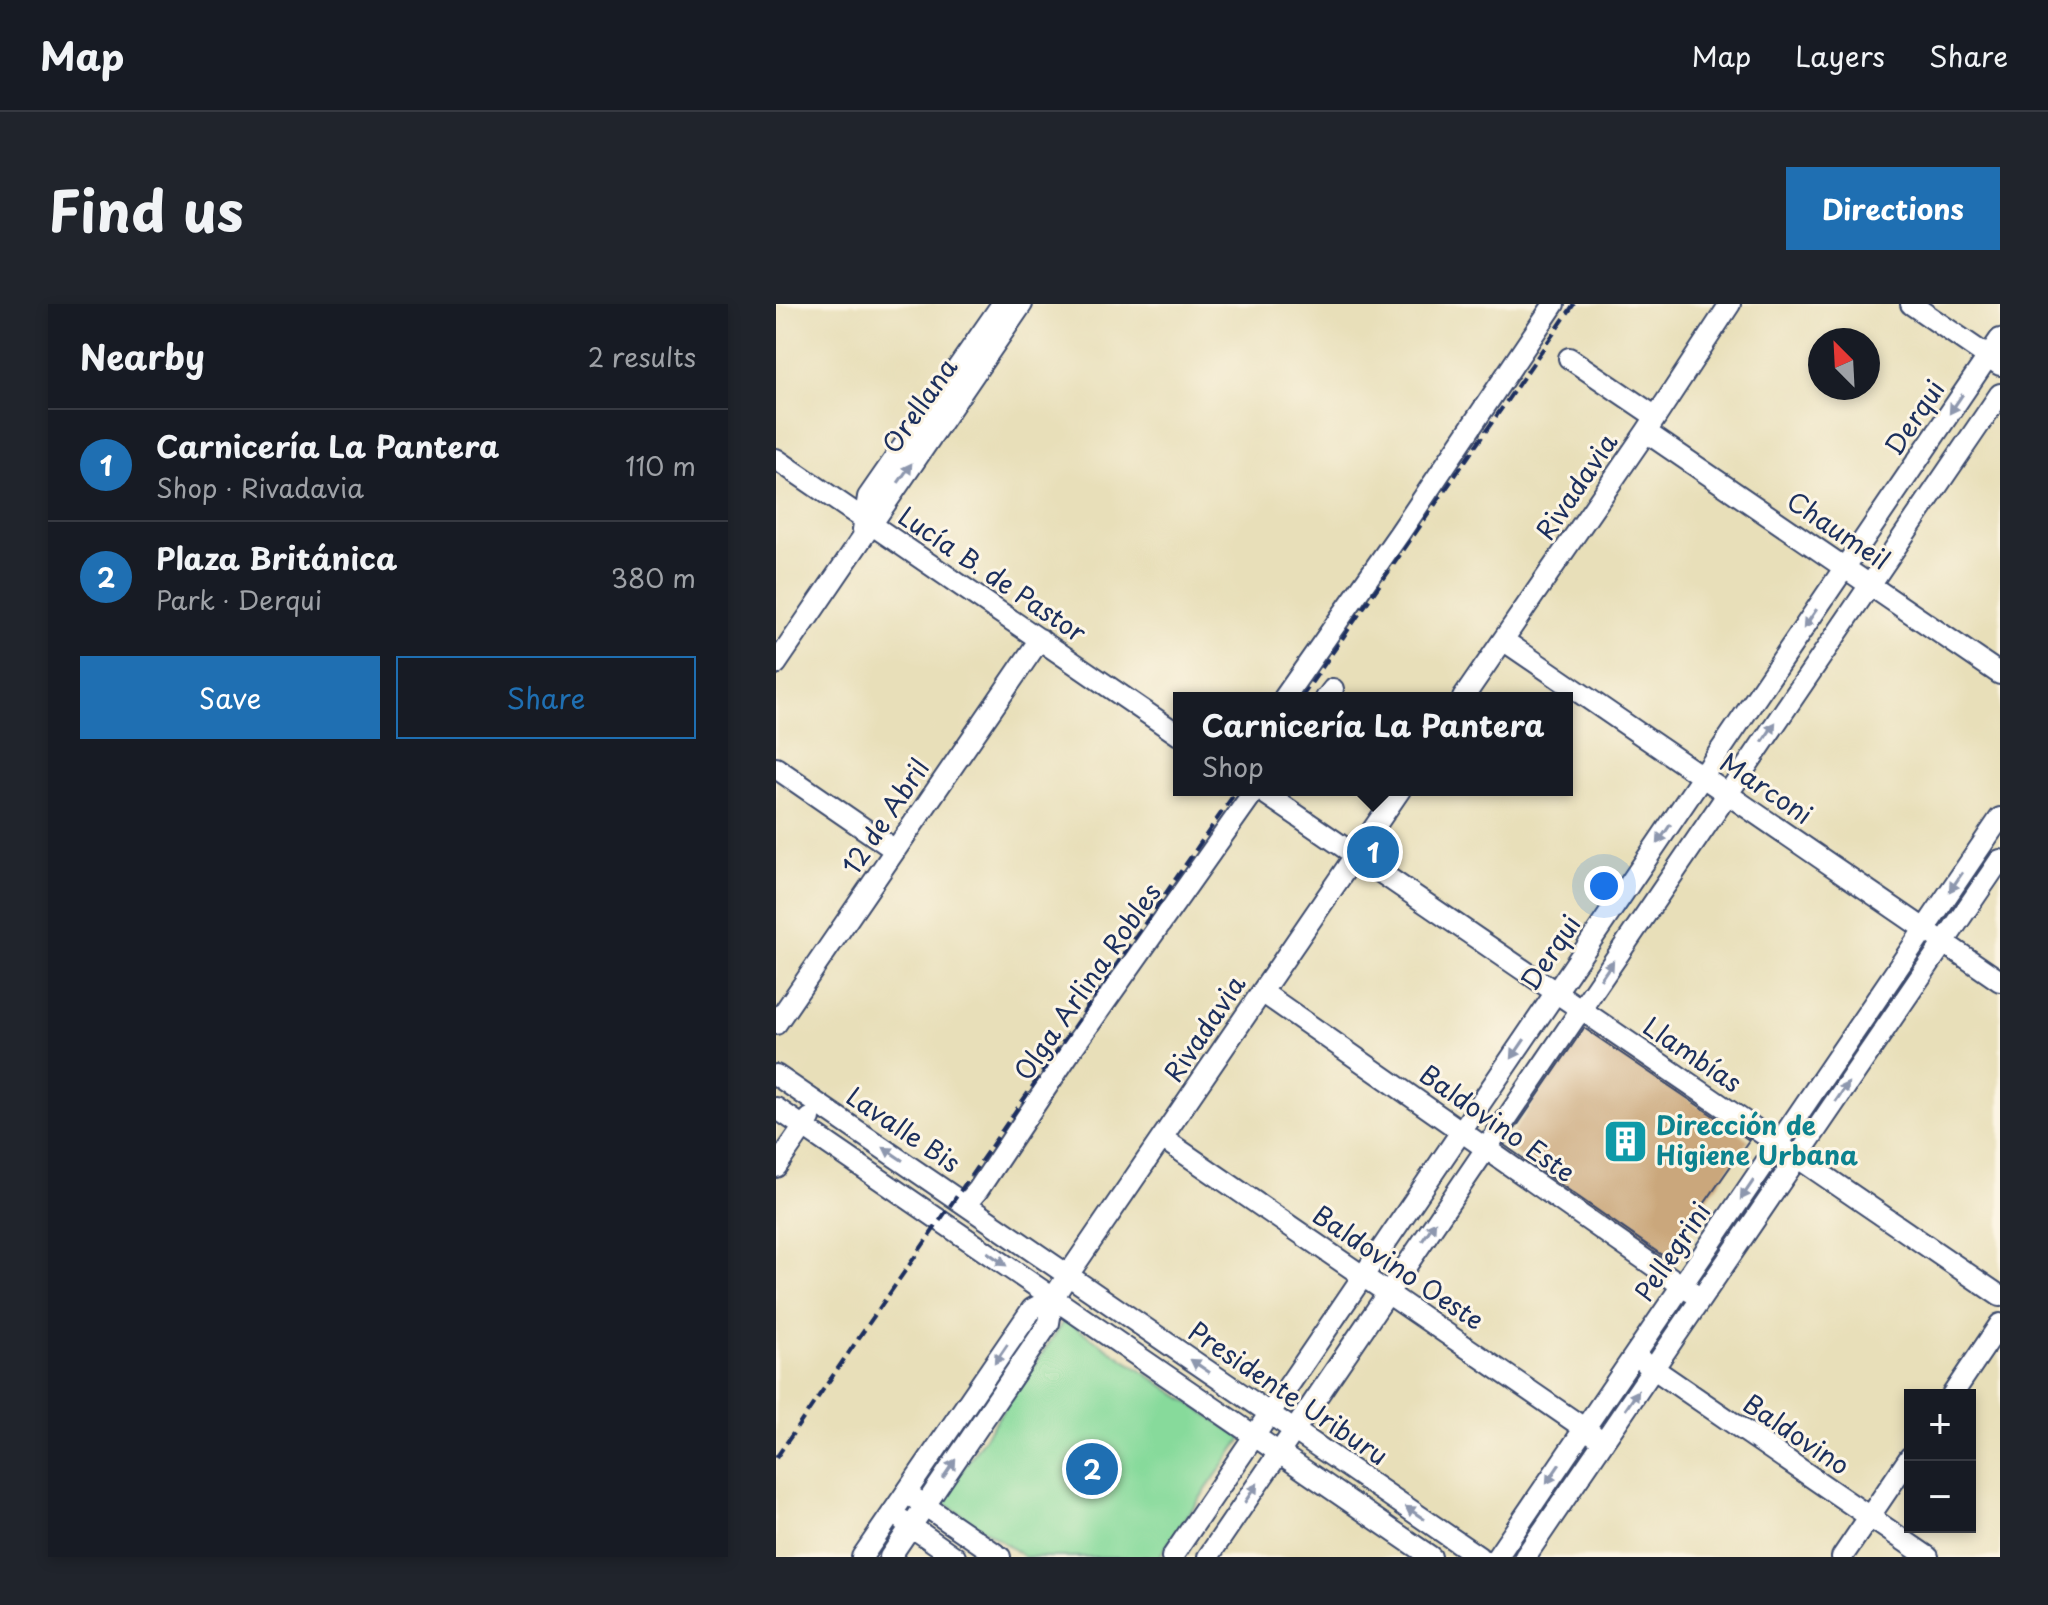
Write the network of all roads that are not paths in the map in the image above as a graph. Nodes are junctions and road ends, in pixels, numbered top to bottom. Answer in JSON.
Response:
{"nodes":[{"id":1,"x":1554,"y":304,"type":"edge"},
{"id":2,"x":1730,"y":304,"type":"edge"},
{"id":3,"x":1911,"y":304,"type":"edge"},
{"id":4,"x":1013,"y":305,"type":"edge"},
{"id":5,"x":2000,"y":339,"type":"edge"},
{"id":6,"x":1569,"y":358,"type":"dead end"},
{"id":7,"x":1994,"y":361,"type":"edge"},
{"id":8,"x":2000,"y":394,"type":"edge"},
{"id":9,"x":1651,"y":424,"type":"junction"},
{"id":10,"x":776,"y":459,"type":"edge"},
{"id":11,"x":866,"y":527,"type":"junction"},
{"id":12,"x":1845,"y":568,"type":"junction"},
{"id":13,"x":1870,"y":585,"type":"junction"},
{"id":14,"x":1040,"y":639,"type":"junction"},
{"id":15,"x":1503,"y":640,"type":"junction"},
{"id":16,"x":776,"y":664,"type":"edge"},
{"id":17,"x":2000,"y":674,"type":"edge"},
{"id":18,"x":1288,"y":692,"type":"edge"},
{"id":19,"x":1467,"y":692,"type":"edge"},
{"id":20,"x":1173,"y":731,"type":"edge"},
{"id":21,"x":776,"y":768,"type":"edge"},
{"id":22,"x":1702,"y":777,"type":"junction"},
{"id":23,"x":1727,"y":794,"type":"junction"},
{"id":24,"x":1253,"y":796,"type":"edge"},
{"id":25,"x":1266,"y":796,"type":"edge"},
{"id":26,"x":1396,"y":796,"type":"edge"},
{"id":27,"x":2000,"y":818,"type":"edge"},
{"id":28,"x":895,"y":850,"type":"junction"},
{"id":29,"x":1356,"y":855,"type":"junction"},
{"id":30,"x":2000,"y":860,"type":"edge"},
{"id":31,"x":1924,"y":929,"type":"junction"},
{"id":32,"x":1944,"y":943,"type":"junction"},
{"id":33,"x":2000,"y":981,"type":"edge"},
{"id":34,"x":1262,"y":992,"type":"junction"},
{"id":35,"x":1556,"y":993,"type":"junction"},
{"id":36,"x":1581,"y":1009,"type":"junction"},
{"id":37,"x":776,"y":1024,"type":"edge"},
{"id":38,"x":776,"y":1075,"type":"edge"},
{"id":39,"x":819,"y":1104,"type":"junction"},
{"id":40,"x":776,"y":1108,"type":"edge"},
{"id":41,"x":804,"y":1127,"type":"junction"},
{"id":42,"x":1462,"y":1131,"type":"junction"},
{"id":43,"x":1162,"y":1138,"type":"junction"},
{"id":44,"x":1778,"y":1144,"type":"junction"},
{"id":45,"x":1486,"y":1148,"type":"junction"},
{"id":46,"x":1797,"y":1158,"type":"junction"},
{"id":47,"x":776,"y":1167,"type":"edge"},
{"id":48,"x":962,"y":1201,"type":"junction"},
{"id":49,"x":1068,"y":1275,"type":"junction"},
{"id":50,"x":1363,"y":1276,"type":"junction"},
{"id":51,"x":1682,"y":1285,"type":"junction"},
{"id":52,"x":1387,"y":1293,"type":"junction"},
{"id":53,"x":2000,"y":1296,"type":"edge"},
{"id":54,"x":1053,"y":1298,"type":"junction"},
{"id":55,"x":1701,"y":1299,"type":"junction"},
{"id":56,"x":2000,"y":1324,"type":"edge"},
{"id":57,"x":1634,"y":1356,"type":"junction"},
{"id":58,"x":1653,"y":1369,"type":"junction"},
{"id":59,"x":1956,"y":1389,"type":"edge"},
{"id":60,"x":1270,"y":1413,"type":"junction"},
{"id":61,"x":1585,"y":1428,"type":"junction"},
{"id":62,"x":1294,"y":1430,"type":"junction"},
{"id":63,"x":1254,"y":1436,"type":"junction"},
{"id":64,"x":1604,"y":1441,"type":"junction"},
{"id":65,"x":1279,"y":1453,"type":"junction"},
{"id":66,"x":1907,"y":1461,"type":"edge"},
{"id":67,"x":906,"y":1493,"type":"junction"},
{"id":68,"x":925,"y":1506,"type":"junction"},
{"id":69,"x":892,"y":1514,"type":"junction"},
{"id":70,"x":1869,"y":1517,"type":"junction"},
{"id":71,"x":911,"y":1526,"type":"junction"},
{"id":72,"x":862,"y":1557,"type":"edge"},
{"id":73,"x":890,"y":1557,"type":"edge"},
{"id":74,"x":955,"y":1557,"type":"edge"},
{"id":75,"x":1000,"y":1557,"type":"edge"},
{"id":76,"x":1172,"y":1557,"type":"edge"},
{"id":77,"x":1208,"y":1557,"type":"edge"},
{"id":78,"x":1431,"y":1557,"type":"edge"},
{"id":79,"x":1479,"y":1557,"type":"edge"},
{"id":80,"x":1497,"y":1557,"type":"edge"},
{"id":81,"x":1525,"y":1557,"type":"edge"},
{"id":82,"x":1842,"y":1557,"type":"edge"},
{"id":83,"x":1928,"y":1557,"type":"edge"}],
"edges":[{"from":1,"to":18,"type":"street"},
{"from":2,"to":9,"type":"street","name":"Rivadavia"},
{"from":3,"to":7,"type":"street"},
{"from":4,"to":11,"type":"street","name":"Orellana"},
{"from":5,"to":7,"type":"street","name":"Derqui"},
{"from":6,"to":9,"type":"street","name":"Chaumeil"},
{"from":7,"to":12,"type":"street","name":"Derqui","one_way":true},
{"from":8,"to":13,"type":"street"},
{"from":9,"to":12,"type":"street","name":"Chaumeil"},
{"from":9,"to":15,"type":"street","name":"Rivadavia"},
{"from":10,"to":11,"type":"street","name":"Lucía B. de Pastor"},
{"from":11,"to":14,"type":"street","name":"Lucía B. de Pastor"},
{"from":11,"to":16,"type":"street","name":"Orellana"},
{"from":12,"to":13,"type":"street","name":"Chaumeil"},
{"from":12,"to":22,"type":"street","name":"Derqui","one_way":true},
{"from":13,"to":17,"type":"street","name":"Chaumeil"},
{"from":23,"to":13,"type":"street","one_way":true},
{"from":14,"to":20,"type":"street","name":"Lucía B. de Pastor"},
{"from":14,"to":28,"type":"street","name":"12 de Abril"},
{"from":15,"to":19,"type":"street","name":"Rivadavia"},
{"from":15,"to":22,"type":"street","name":"Marconi"},
{"from":21,"to":28,"type":"street"},
{"from":22,"to":23,"type":"street","name":"Marconi"},
{"from":22,"to":35,"type":"street","name":"Derqui","one_way":true},
{"from":23,"to":31,"type":"street","name":"Marconi"},
{"from":36,"to":23,"type":"street","one_way":true},
{"from":24,"to":48,"type":"street","name":"Olga Arlina Robles"},
{"from":25,"to":29,"type":"street","name":"Llambías"},
{"from":26,"to":29,"type":"street","name":"Rivadavia"},
{"from":27,"to":31,"type":"street","name":"Pellegrini","one_way":true},
{"from":28,"to":37,"type":"street","name":"12 de Abril"},
{"from":29,"to":34,"type":"street","name":"Rivadavia"},
{"from":29,"to":35,"type":"street","name":"Llambías"},
{"from":30,"to":32,"type":"street","name":"Pellegrini"},
{"from":31,"to":32,"type":"street","name":"Marconi"},
{"from":31,"to":44,"type":"street","name":"Pellegrini"},
{"from":32,"to":33,"type":"street","name":"Marconi"},
{"from":46,"to":32,"type":"street","name":"Pellegrini","one_way":true},
{"from":34,"to":42,"type":"street","name":"Baldovino Este"},
{"from":34,"to":43,"type":"street","name":"Rivadavia"},
{"from":35,"to":36,"type":"street","name":"Llambías"},
{"from":35,"to":42,"type":"street","name":"Derqui","one_way":true},
{"from":36,"to":44,"type":"street","name":"Llambías"},
{"from":36,"to":45,"type":"street"},
{"from":38,"to":39,"type":"street","name":"Lavalle Bis"},
{"from":39,"to":41,"type":"street"},
{"from":48,"to":39,"type":"street","name":"Lavalle Bis","one_way":true},
{"from":40,"to":41,"type":"street","name":"Lavalle Bis"},
{"from":41,"to":47,"type":"street"},
{"from":41,"to":54,"type":"street","name":"Lavalle Bis","one_way":true},
{"from":42,"to":45,"type":"street","name":"Baldovino Este"},
{"from":42,"to":50,"type":"street","name":"Derqui"},
{"from":43,"to":49,"type":"street","name":"Rivadavia"},
{"from":43,"to":50,"type":"street","name":"Baldovino Oeste"},
{"from":44,"to":46,"type":"street","name":"Llambías"},
{"from":44,"to":51,"type":"street","name":"Pellegrini","one_way":true},
{"from":45,"to":51,"type":"street","name":"Baldovino Este"},
{"from":52,"to":45,"type":"street","one_way":true},
{"from":46,"to":53,"type":"street","name":"Llambías"},
{"from":46,"to":55,"type":"street","name":"Pellegrini"},
{"from":48,"to":49,"type":"street","name":"Lavalle Bis"},
{"from":49,"to":54,"type":"street","name":"Rivadavia"},
{"from":60,"to":49,"type":"street","name":"Presidente Uriburu","one_way":true},
{"from":50,"to":52,"type":"street","name":"Baldovino Oeste"},
{"from":50,"to":60,"type":"street","name":"Derqui"},
{"from":51,"to":55,"type":"street","name":"Baldovino Este"},
{"from":51,"to":57,"type":"street","name":"Pellegrini"},
{"from":52,"to":61,"type":"street","name":"Baldovino Oeste"},
{"from":52,"to":62,"type":"street"},
{"from":54,"to":63,"type":"street","name":"Presidente Uriburu"},
{"from":54,"to":67,"type":"street","name":"Rivadavia","one_way":true},
{"from":68,"to":54,"type":"street","name":"Rivadavia","one_way":true},
{"from":55,"to":58,"type":"street","name":"Pellegrini"},
{"from":56,"to":59,"type":"street"},
{"from":57,"to":58,"type":"street","name":"Baldovino"},
{"from":57,"to":61,"type":"street","name":"Pellegrini"},
{"from":64,"to":58,"type":"street","name":"Pellegrini","one_way":true},
{"from":58,"to":70,"type":"street","name":"Baldovino"},
{"from":60,"to":62,"type":"street","name":"Presidente Uriburu"},
{"from":60,"to":63,"type":"street","name":"Derqui"},
{"from":61,"to":64,"type":"street","name":"Baldovino Oeste"},
{"from":61,"to":80,"type":"street","name":"Pellegrini","one_way":true},
{"from":62,"to":65,"type":"street"},
{"from":79,"to":62,"type":"street","name":"Presidente Uriburu","one_way":true},
{"from":63,"to":65,"type":"street","name":"Presidente Uriburu"},
{"from":63,"to":76,"type":"street","name":"Derqui"},
{"from":64,"to":81,"type":"street","name":"Pellegrini"},
{"from":77,"to":65,"type":"street","one_way":true},
{"from":65,"to":78,"type":"street","name":"Presidente Uriburu"},
{"from":66,"to":70,"type":"street"},
{"from":67,"to":68,"type":"street"},
{"from":67,"to":69,"type":"street","name":"Rivadavia"},
{"from":68,"to":71,"type":"street","name":"Rivadavia"},
{"from":68,"to":75,"type":"street"},
{"from":69,"to":71,"type":"street"},
{"from":69,"to":72,"type":"street","name":"Rivadavia"},
{"from":70,"to":82,"type":"street"},
{"from":70,"to":83,"type":"street","name":"Baldovino"},
{"from":71,"to":73,"type":"street","name":"Rivadavia"},
{"from":71,"to":74,"type":"street"}]}
